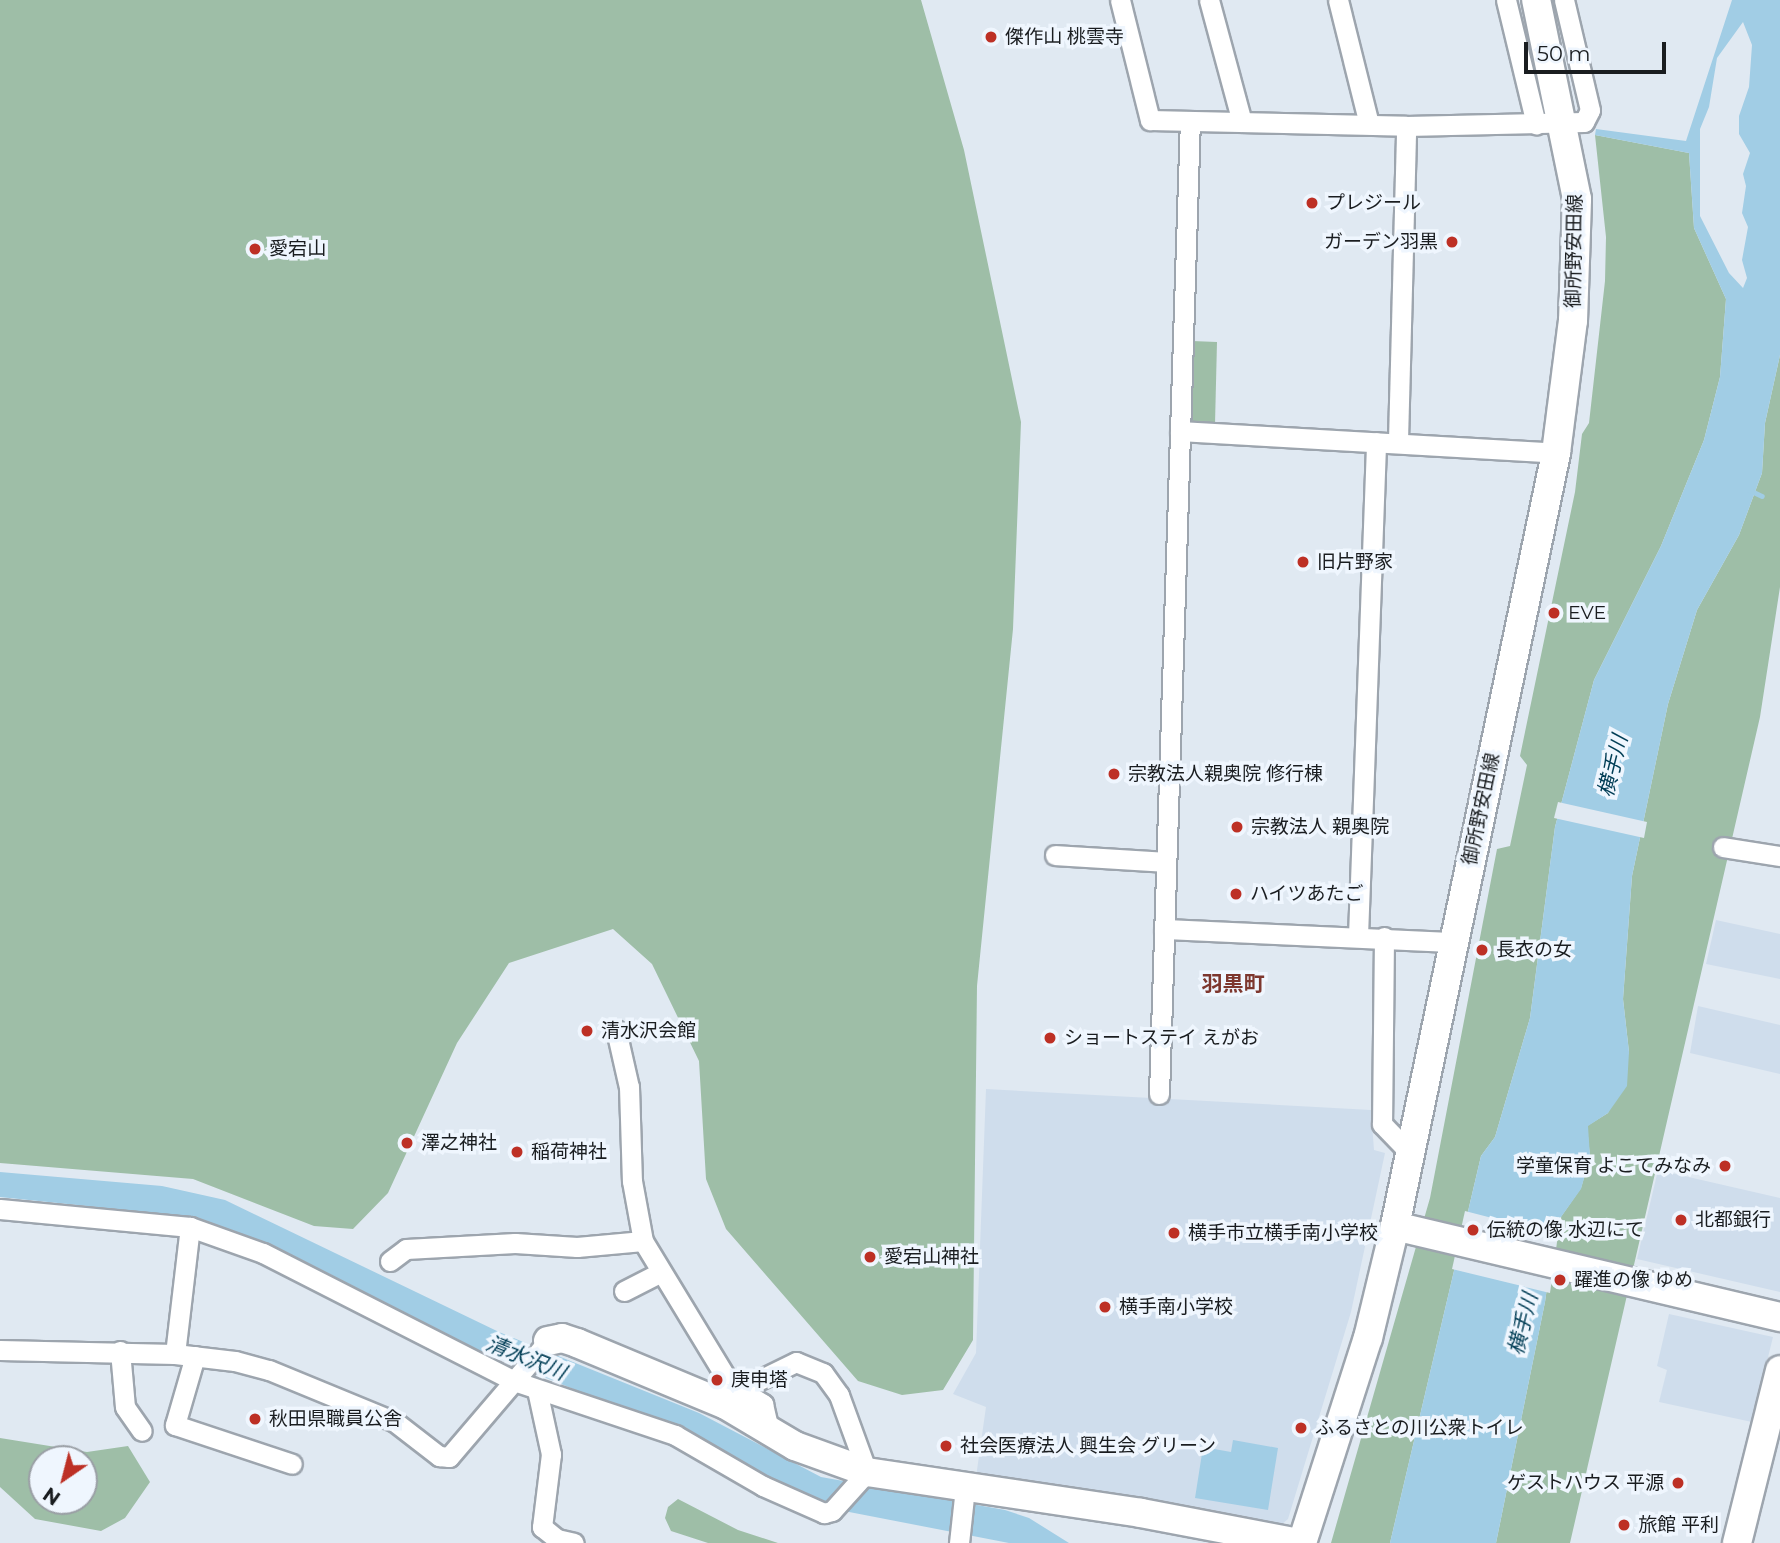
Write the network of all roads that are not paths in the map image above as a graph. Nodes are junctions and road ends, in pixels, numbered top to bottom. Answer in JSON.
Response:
{"nodes":[{"id":1,"x":1120,"y":0,"type":"edge"},
{"id":2,"x":1209,"y":0,"type":"edge"},
{"id":3,"x":1338,"y":0,"type":"edge"},
{"id":4,"x":1506,"y":0,"type":"edge"},
{"id":5,"x":1535,"y":0,"type":"edge"},
{"id":6,"x":1564,"y":0,"type":"edge"},
{"id":7,"x":1190,"y":121,"type":"junction"},
{"id":8,"x":1241,"y":122,"type":"junction"},
{"id":9,"x":1369,"y":124,"type":"junction"},
{"id":10,"x":1536,"y":124,"type":"junction"},
{"id":11,"x":1564,"y":125,"type":"junction"},
{"id":12,"x":1406,"y":126,"type":"junction"},
{"id":13,"x":1180,"y":430,"type":"junction"},
{"id":14,"x":1398,"y":440,"type":"junction"},
{"id":15,"x":1376,"y":442,"type":"junction"},
{"id":16,"x":1556,"y":453,"type":"junction"},
{"id":17,"x":1723,"y":847,"type":"dead end"},
{"id":18,"x":1055,"y":855,"type":"dead end"},
{"id":19,"x":1780,"y":856,"type":"edge"},
{"id":20,"x":1166,"y":862,"type":"junction"},
{"id":21,"x":1164,"y":929,"type":"junction"},
{"id":22,"x":1358,"y":936,"type":"junction"},
{"id":23,"x":1384,"y":937,"type":"junction"},
{"id":24,"x":1452,"y":942,"type":"junction"},
{"id":25,"x":617,"y":1030,"type":"dead end"},
{"id":26,"x":1159,"y":1094,"type":"dead end"},
{"id":27,"x":1409,"y":1152,"type":"junction"},
{"id":28,"x":0,"y":1209,"type":"edge"},
{"id":29,"x":1395,"y":1226,"type":"junction"},
{"id":30,"x":190,"y":1227,"type":"junction"},
{"id":31,"x":643,"y":1241,"type":"junction"},
{"id":32,"x":390,"y":1261,"type":"dead end"},
{"id":33,"x":659,"y":1273,"type":"junction"},
{"id":34,"x":624,"y":1291,"type":"dead end"},
{"id":35,"x":1780,"y":1317,"type":"edge"},
{"id":36,"x":548,"y":1341,"type":"joint"},
{"id":37,"x":0,"y":1350,"type":"edge"},
{"id":38,"x":120,"y":1351,"type":"junction"},
{"id":39,"x":185,"y":1355,"type":"junction"},
{"id":40,"x":1780,"y":1370,"type":"edge"},
{"id":41,"x":517,"y":1377,"type":"junction"},
{"id":42,"x":743,"y":1388,"type":"junction"},
{"id":43,"x":537,"y":1390,"type":"junction"},
{"id":44,"x":142,"y":1431,"type":"dead end"},
{"id":45,"x":769,"y":1431,"type":"junction"},
{"id":46,"x":292,"y":1464,"type":"dead end"},
{"id":47,"x":863,"y":1476,"type":"junction"},
{"id":48,"x":964,"y":1493,"type":"junction"},
{"id":49,"x":959,"y":1542,"type":"edge"},
{"id":50,"x":574,"y":1543,"type":"edge"},
{"id":51,"x":1300,"y":1543,"type":"edge"},
{"id":52,"x":1737,"y":1543,"type":"edge"}],
"edges":[{"from":1,"to":7,"type":"street"},
{"from":2,"to":8,"type":"street"},
{"from":3,"to":9,"type":"street"},
{"from":4,"to":10,"type":"street"},
{"from":5,"to":11,"type":"main road","name":"御所野安田線"},
{"from":6,"to":11,"type":"street"},
{"from":7,"to":8,"type":"street"},
{"from":7,"to":13,"type":"street"},
{"from":8,"to":9,"type":"street"},
{"from":9,"to":12,"type":"street"},
{"from":10,"to":11,"type":"street"},
{"from":10,"to":12,"type":"street"},
{"from":11,"to":16,"type":"main road","name":"御所野安田線"},
{"from":12,"to":14,"type":"street"},
{"from":13,"to":15,"type":"street"},
{"from":13,"to":20,"type":"street"},
{"from":14,"to":15,"type":"street"},
{"from":14,"to":16,"type":"street"},
{"from":15,"to":22,"type":"street"},
{"from":16,"to":24,"type":"main road","name":"御所野安田線"},
{"from":17,"to":19,"type":"street"},
{"from":18,"to":20,"type":"street"},
{"from":20,"to":21,"type":"street"},
{"from":21,"to":22,"type":"street"},
{"from":21,"to":26,"type":"street"},
{"from":22,"to":23,"type":"street"},
{"from":23,"to":24,"type":"street"},
{"from":23,"to":27,"type":"street"},
{"from":24,"to":27,"type":"main road","name":"御所野安田線"},
{"from":25,"to":31,"type":"street"},
{"from":27,"to":29,"type":"main road","name":"御所野安田線"},
{"from":28,"to":30,"type":"street"},
{"from":29,"to":35,"type":"main road"},
{"from":29,"to":51,"type":"main road","name":"御所野安田線"},
{"from":30,"to":39,"type":"street"},
{"from":30,"to":41,"type":"street"},
{"from":31,"to":32,"type":"street"},
{"from":31,"to":33,"type":"street"},
{"from":33,"to":34,"type":"street"},
{"from":33,"to":42,"type":"street"},
{"from":36,"to":41,"type":"street"},
{"from":36,"to":45,"type":"main road"},
{"from":37,"to":38,"type":"street"},
{"from":38,"to":39,"type":"street"},
{"from":38,"to":44,"type":"street"},
{"from":39,"to":41,"type":"street"},
{"from":39,"to":46,"type":"street"},
{"from":40,"to":52,"type":"main road"},
{"from":41,"to":43,"type":"street"},
{"from":42,"to":45,"type":"street"},
{"from":42,"to":47,"type":"street"},
{"from":43,"to":47,"type":"street"},
{"from":43,"to":50,"type":"street"},
{"from":45,"to":47,"type":"main road"},
{"from":47,"to":48,"type":"main road"},
{"from":48,"to":49,"type":"street"},
{"from":48,"to":51,"type":"main road"}]}
